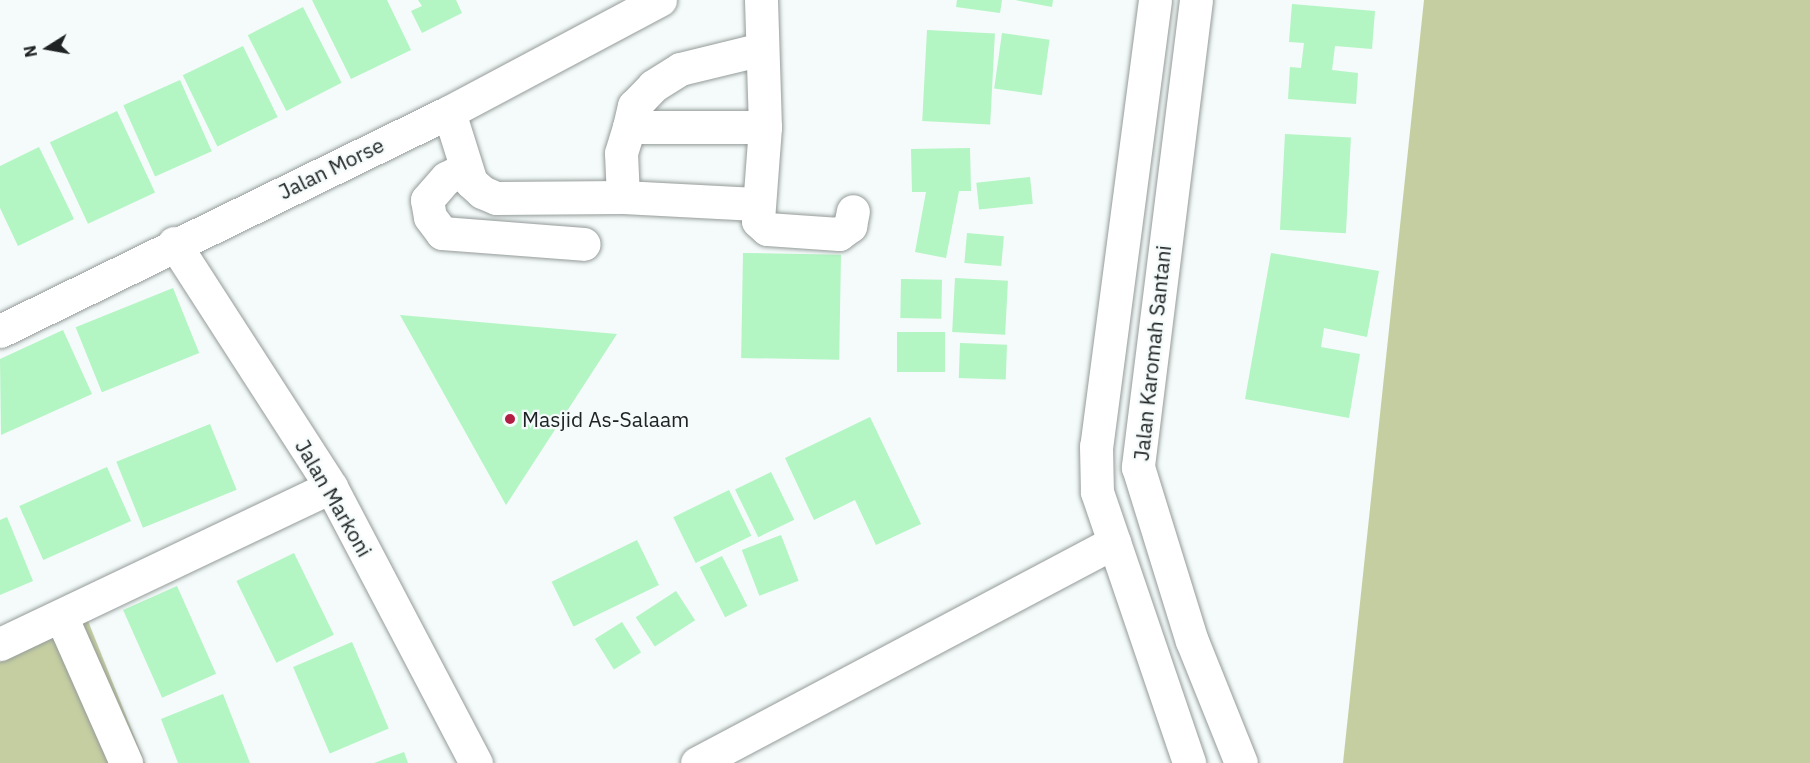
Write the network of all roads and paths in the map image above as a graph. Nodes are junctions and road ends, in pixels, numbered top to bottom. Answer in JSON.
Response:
{"nodes":[{"id":1,"x":660,"y":0,"type":"edge"},
{"id":2,"x":760,"y":0,"type":"edge"},
{"id":3,"x":1155,"y":0,"type":"edge"},
{"id":4,"x":1196,"y":0,"type":"edge"},
{"id":5,"x":762,"y":49,"type":"junction"},
{"id":6,"x":449,"y":112,"type":"junction"},
{"id":7,"x":629,"y":127,"type":"junction"},
{"id":8,"x":765,"y":127,"type":"junction"},
{"id":9,"x":1137,"y":137,"type":"junction"},
{"id":10,"x":1176,"y":142,"type":"junction"},
{"id":11,"x":466,"y":168,"type":"junction"},
{"id":12,"x":623,"y":197,"type":"junction"},
{"id":13,"x":756,"y":204,"type":"junction"},
{"id":14,"x":853,"y":211,"type":"dead end"},
{"id":15,"x":174,"y":243,"type":"junction"},
{"id":16,"x":584,"y":244,"type":"dead end"},
{"id":17,"x":0,"y":331,"type":"edge"},
{"id":18,"x":331,"y":486,"type":"junction"},
{"id":19,"x":1114,"y":542,"type":"junction"},
{"id":20,"x":61,"y":616,"type":"junction"},
{"id":21,"x":0,"y":644,"type":"edge"},
{"id":22,"x":126,"y":763,"type":"edge"},
{"id":23,"x":476,"y":763,"type":"edge"},
{"id":24,"x":697,"y":763,"type":"edge"},
{"id":25,"x":1189,"y":763,"type":"edge"},
{"id":26,"x":1242,"y":763,"type":"edge"}],
"edges":[{"from":1,"to":6,"type":"street","name":"Jalan Morse"},
{"from":2,"to":5,"type":"street"},
{"from":3,"to":9,"type":"street","name":"Jalan Karomah Santani"},
{"from":4,"to":10,"type":"street","name":"Jalan Karomah Santani"},
{"from":5,"to":7,"type":"street"},
{"from":5,"to":8,"type":"street"},
{"from":6,"to":11,"type":"street"},
{"from":6,"to":15,"type":"street","name":"Jalan Morse"},
{"from":7,"to":8,"type":"street"},
{"from":7,"to":12,"type":"street"},
{"from":8,"to":13,"type":"street"},
{"from":9,"to":10,"type":"street"},
{"from":9,"to":19,"type":"street","name":"Jalan Karomah Santani"},
{"from":10,"to":26,"type":"street","name":"Jalan Karomah Santani"},
{"from":11,"to":12,"type":"street"},
{"from":11,"to":16,"type":"street"},
{"from":12,"to":13,"type":"street"},
{"from":13,"to":14,"type":"street"},
{"from":15,"to":17,"type":"street","name":"Jalan Morse"},
{"from":15,"to":18,"type":"street","name":"Jalan Markoni"},
{"from":18,"to":20,"type":"street"},
{"from":18,"to":23,"type":"street","name":"Jalan Markoni"},
{"from":19,"to":24,"type":"street"},
{"from":19,"to":25,"type":"street","name":"Jalan Karomah Santani"},
{"from":20,"to":21,"type":"street"},
{"from":20,"to":22,"type":"street"}]}
